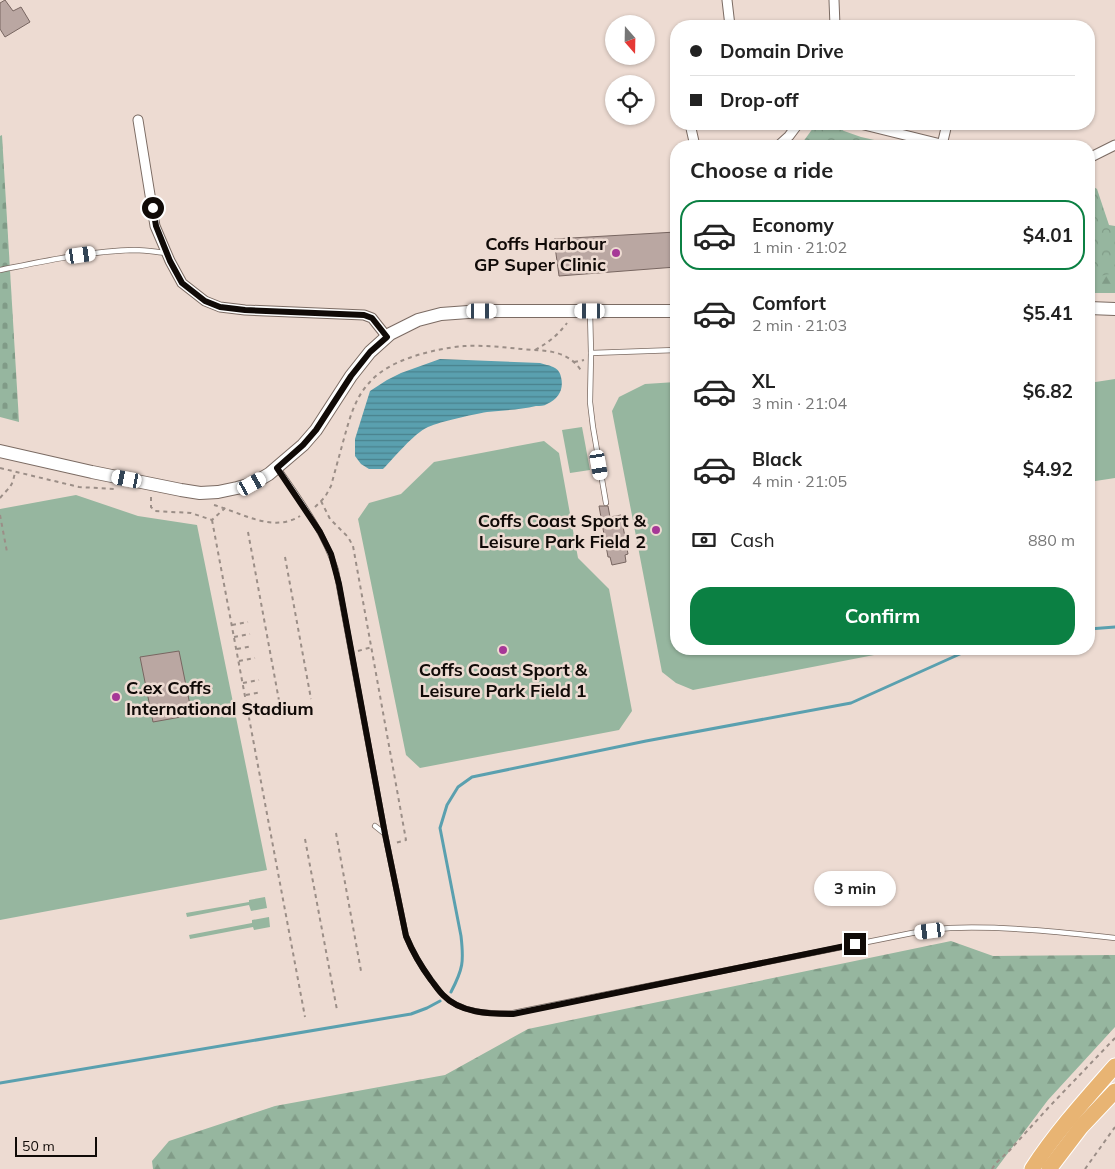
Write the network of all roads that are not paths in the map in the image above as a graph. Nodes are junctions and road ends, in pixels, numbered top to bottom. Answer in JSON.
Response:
{"nodes":[{"id":1,"x":727,"y":0,"type":"edge"},
{"id":2,"x":834,"y":0,"type":"edge"},
{"id":3,"x":729,"y":20,"type":"edge"},
{"id":4,"x":835,"y":20,"type":"edge"},
{"id":5,"x":138,"y":120,"type":"dead end"},
{"id":6,"x":793,"y":130,"type":"edge"},
{"id":7,"x":885,"y":130,"type":"edge"},
{"id":8,"x":784,"y":140,"type":"edge"},
{"id":9,"x":926,"y":140,"type":"edge"},
{"id":10,"x":1115,"y":145,"type":"edge"},
{"id":11,"x":1095,"y":155,"type":"edge"},
{"id":12,"x":167,"y":253,"type":"junction"},
{"id":13,"x":0,"y":270,"type":"edge"},
{"id":14,"x":1095,"y":308,"type":"edge"},
{"id":15,"x":1115,"y":309,"type":"edge"},
{"id":16,"x":590,"y":311,"type":"junction"},
{"id":17,"x":670,"y":311,"type":"edge"},
{"id":18,"x":387,"y":337,"type":"junction"},
{"id":19,"x":670,"y":350,"type":"edge"},
{"id":20,"x":591,"y":353,"type":"junction"},
{"id":21,"x":0,"y":451,"type":"edge"},
{"id":22,"x":277,"y":468,"type":"junction"},
{"id":23,"x":606,"y":503,"type":"dead end"},
{"id":24,"x":375,"y":826,"type":"dead end"},
{"id":25,"x":385,"y":834,"type":"junction"},
{"id":26,"x":1115,"y":938,"type":"edge"},
{"id":27,"x":1115,"y":1066,"type":"edge"},
{"id":28,"x":1115,"y":1090,"type":"edge"},
{"id":29,"x":1032,"y":1169,"type":"edge"},
{"id":30,"x":1049,"y":1169,"type":"edge"}],
"edges":[{"from":1,"to":3,"type":"street"},
{"from":2,"to":4,"type":"street"},
{"from":5,"to":12,"type":"street"},
{"from":6,"to":8,"type":"street"},
{"from":7,"to":9,"type":"street"},
{"from":10,"to":11,"type":"street"},
{"from":12,"to":13,"type":"lane"},
{"from":12,"to":18,"type":"street"},
{"from":14,"to":15,"type":"main road"},
{"from":16,"to":17,"type":"main road"},
{"from":16,"to":18,"type":"main road"},
{"from":16,"to":20,"type":"lane"},
{"from":18,"to":22,"type":"main road"},
{"from":19,"to":20,"type":"lane"},
{"from":20,"to":23,"type":"lane"},
{"from":21,"to":22,"type":"main road"},
{"from":22,"to":25,"type":"lane"},
{"from":24,"to":25,"type":"lane"},
{"from":25,"to":26,"type":"lane"},
{"from":27,"to":29,"type":"highway"},
{"from":28,"to":30,"type":"highway"}]}
